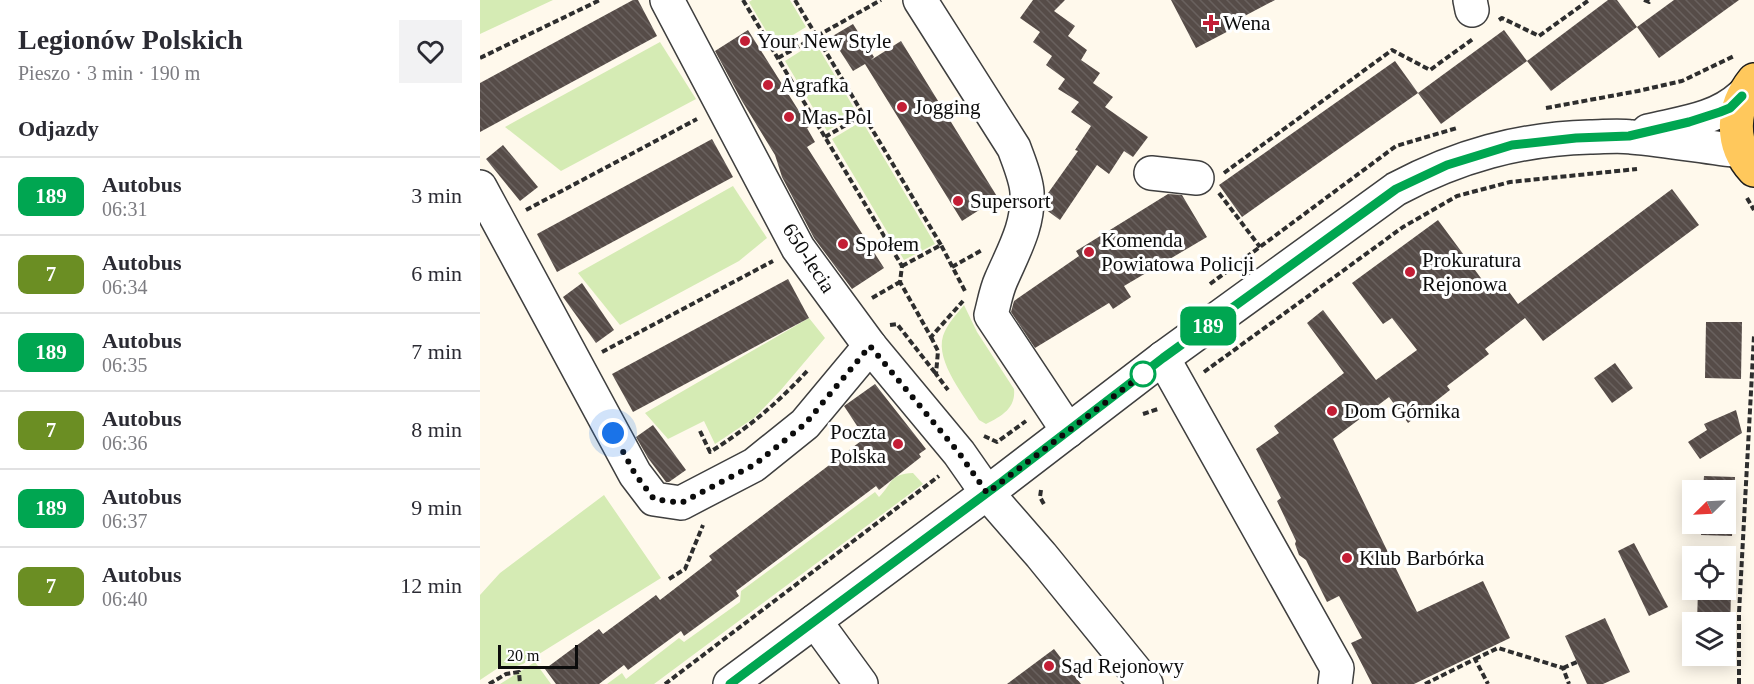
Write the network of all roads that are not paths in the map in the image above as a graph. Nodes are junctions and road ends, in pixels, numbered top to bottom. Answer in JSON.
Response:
{"nodes":[{"id":1,"x":667,"y":0,"type":"edge"},
{"id":2,"x":920,"y":0,"type":"edge"},
{"id":3,"x":1748,"y":88,"type":"edge"},
{"id":4,"x":1629,"y":136,"type":"junction"},
{"id":5,"x":1747,"y":161,"type":"edge"},
{"id":6,"x":1151,"y":173,"type":"dead end"},
{"id":7,"x":1209,"y":181,"type":"road end"},
{"id":8,"x":480,"y":187,"type":"edge"},
{"id":9,"x":870,"y":346,"type":"junction"},
{"id":10,"x":1163,"y":358,"type":"junction"},
{"id":11,"x":1068,"y":431,"type":"junction"},
{"id":12,"x":987,"y":493,"type":"junction"},
{"id":13,"x":815,"y":621,"type":"junction"},
{"id":14,"x":730,"y":684,"type":"edge"},
{"id":15,"x":861,"y":684,"type":"edge"},
{"id":16,"x":1146,"y":684,"type":"edge"},
{"id":17,"x":1335,"y":684,"type":"edge"}],
"edges":[{"from":1,"to":9,"type":"street","name":"650-lecia"},
{"from":2,"to":11,"type":"street"},
{"from":3,"to":4,"type":"street"},
{"from":3,"to":5,"type":"main road"},
{"from":4,"to":5,"type":"street"},
{"from":4,"to":10,"type":"street"},
{"from":6,"to":7,"type":"street"},
{"from":8,"to":9,"type":"street"},
{"from":9,"to":12,"type":"street","name":"650-lecia"},
{"from":10,"to":11,"type":"street"},
{"from":10,"to":17,"type":"street"},
{"from":11,"to":12,"type":"street"},
{"from":12,"to":13,"type":"street"},
{"from":12,"to":16,"type":"street","name":"650-lecia"},
{"from":13,"to":14,"type":"street"},
{"from":13,"to":15,"type":"street"}]}
